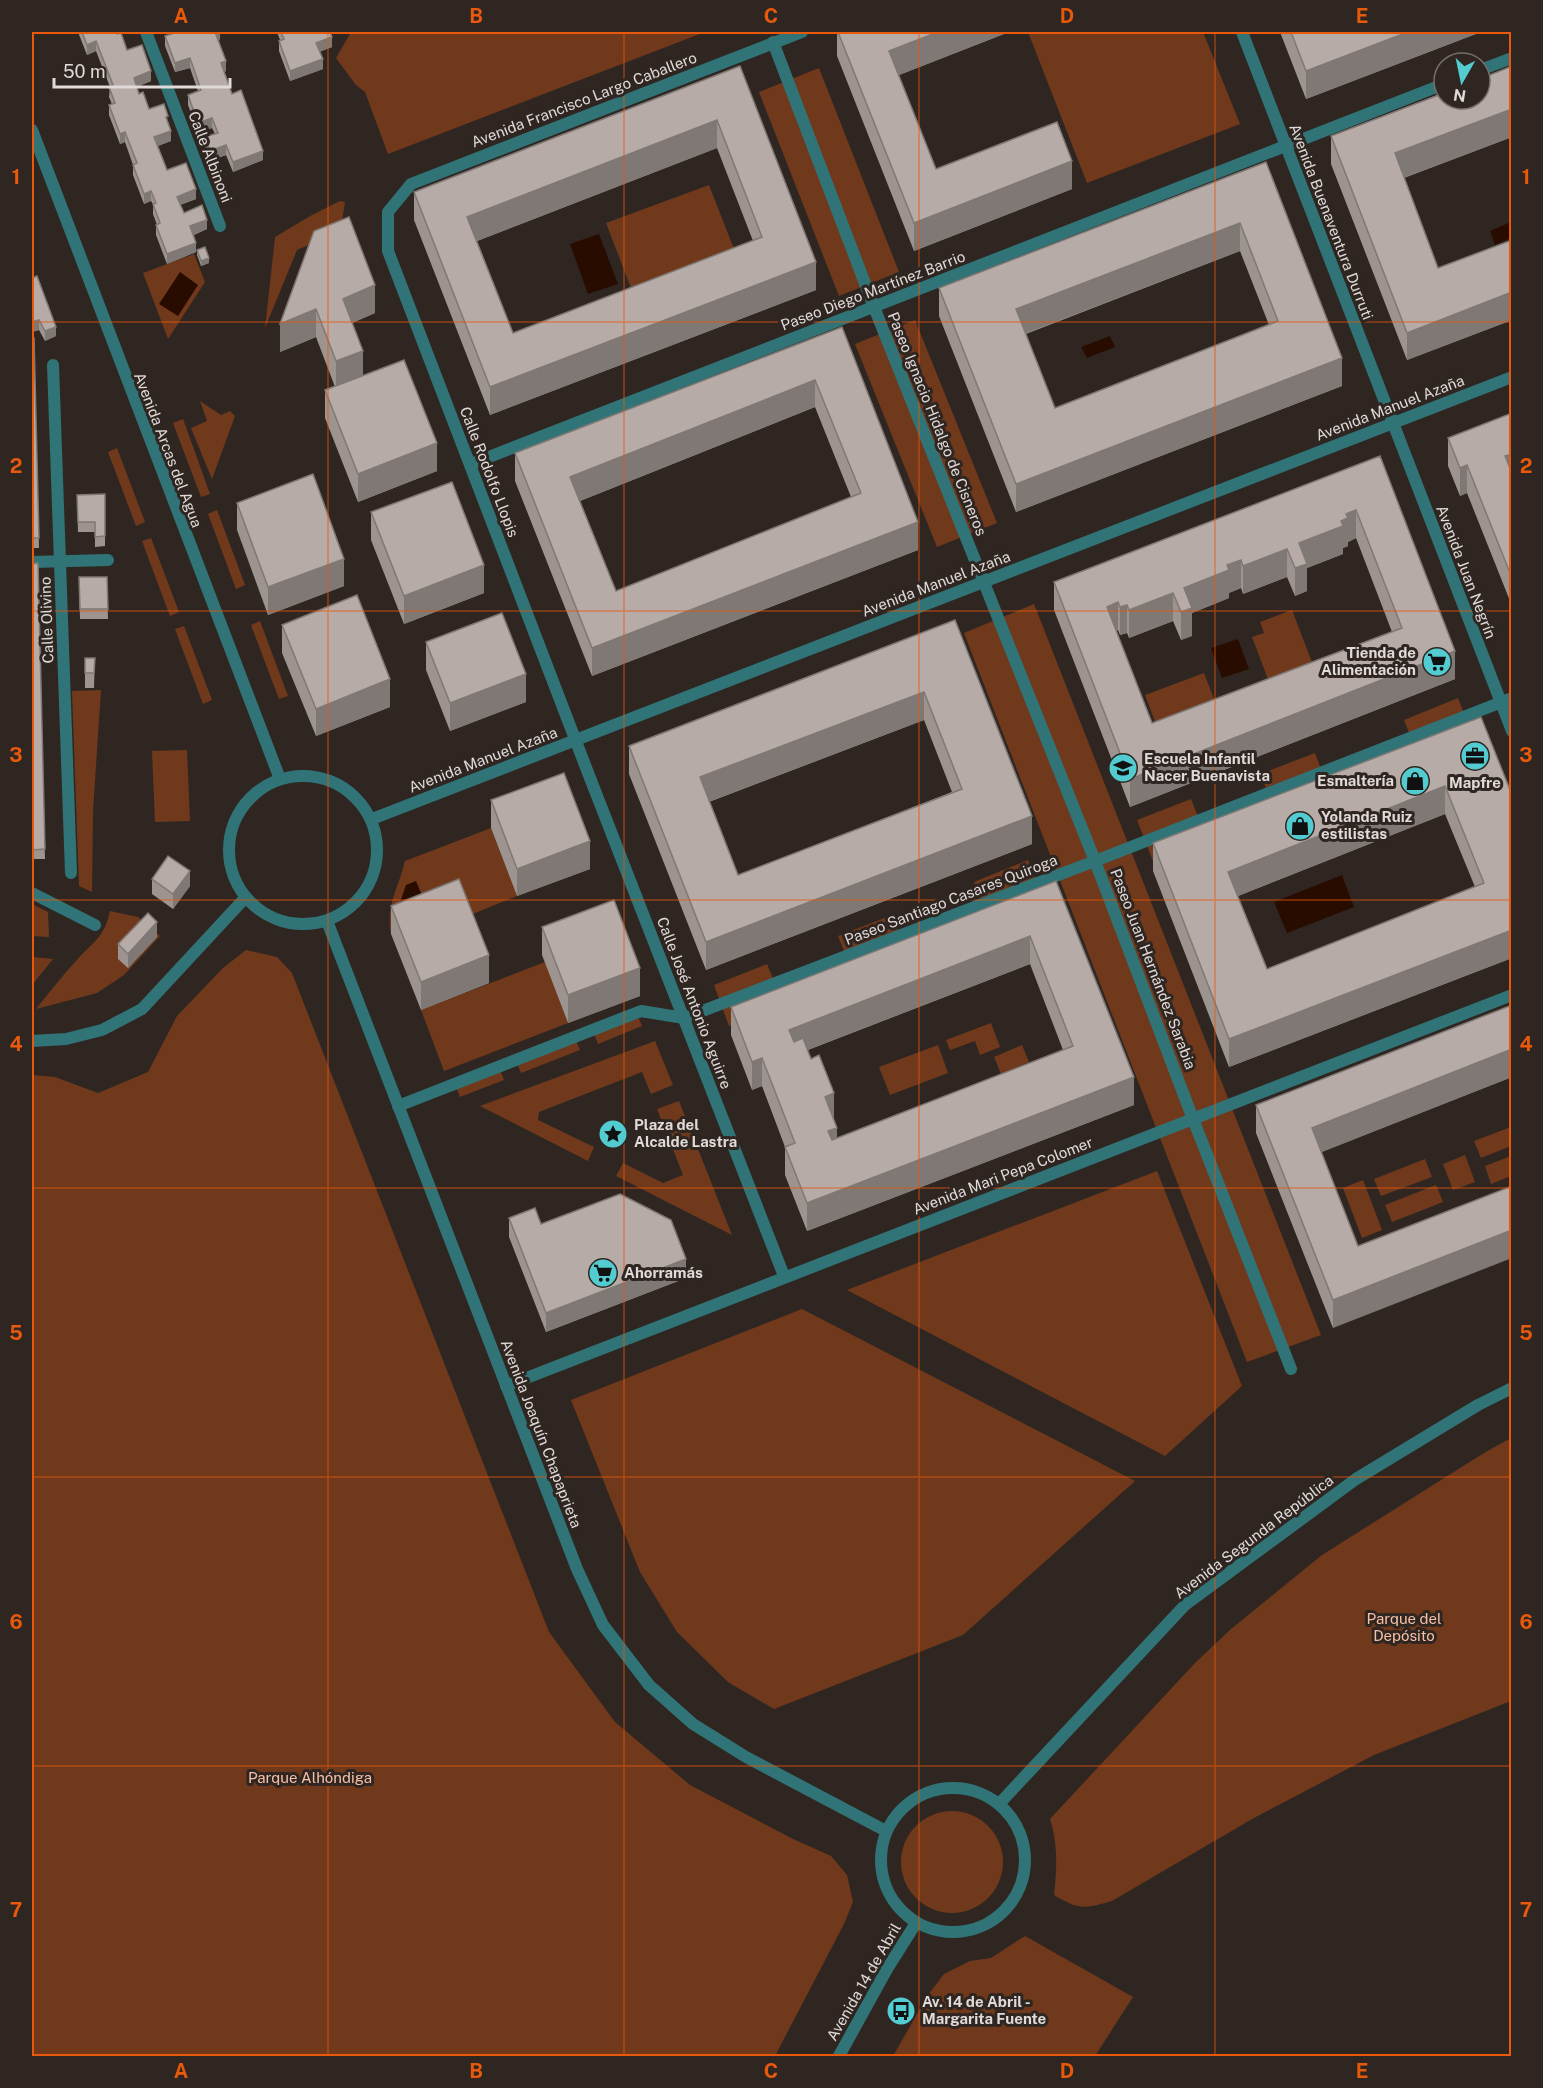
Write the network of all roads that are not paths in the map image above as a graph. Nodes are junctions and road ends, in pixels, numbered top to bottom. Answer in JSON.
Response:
{"nodes":[{"id":1,"x":146,"y":32,"type":"edge"},
{"id":2,"x":802,"y":32,"type":"edge"},
{"id":3,"x":1242,"y":32,"type":"edge"},
{"id":4,"x":773,"y":42,"type":"junction"},
{"id":5,"x":1512,"y":58,"type":"edge"},
{"id":6,"x":1492,"y":66,"type":"edge"},
{"id":7,"x":1432,"y":89,"type":"edge"},
{"id":8,"x":32,"y":130,"type":"edge"},
{"id":9,"x":1286,"y":146,"type":"junction"},
{"id":10,"x":388,"y":212,"type":"joint"},
{"id":11,"x":220,"y":226,"type":"dead end"},
{"id":12,"x":874,"y":307,"type":"junction"},
{"id":13,"x":53,"y":365,"type":"dead end"},
{"id":14,"x":1512,"y":377,"type":"edge"},
{"id":15,"x":1393,"y":423,"type":"junction"},
{"id":16,"x":471,"y":464,"type":"junction"},
{"id":17,"x":108,"y":560,"type":"dead end"},
{"id":18,"x":60,"y":561,"type":"junction"},
{"id":19,"x":32,"y":562,"type":"edge"},
{"id":20,"x":984,"y":582,"type":"junction"},
{"id":21,"x":1506,"y":700,"type":"edge"},
{"id":22,"x":1512,"y":731,"type":"edge"},
{"id":23,"x":575,"y":740,"type":"junction"},
{"id":24,"x":280,"y":779,"type":"junction"},
{"id":25,"x":372,"y":819,"type":"junction"},
{"id":26,"x":1095,"y":861,"type":"junction"},
{"id":27,"x":72,"y":873,"type":"dead end"},
{"id":28,"x":32,"y":893,"type":"edge"},
{"id":29,"x":245,"y":898,"type":"junction"},
{"id":30,"x":327,"y":921,"type":"junction"},
{"id":31,"x":94,"y":926,"type":"dead end"},
{"id":32,"x":1512,"y":995,"type":"edge"},
{"id":33,"x":684,"y":1018,"type":"junction"},
{"id":34,"x":32,"y":1041,"type":"edge"},
{"id":35,"x":398,"y":1106,"type":"junction"},
{"id":36,"x":1193,"y":1119,"type":"junction"},
{"id":37,"x":784,"y":1276,"type":"junction"},
{"id":38,"x":1290,"y":1369,"type":"dead end"},
{"id":39,"x":506,"y":1386,"type":"junction"},
{"id":40,"x":1512,"y":1388,"type":"edge"},
{"id":41,"x":999,"y":1804,"type":"junction"},
{"id":42,"x":886,"y":1831,"type":"junction"},
{"id":43,"x":916,"y":1923,"type":"junction"},
{"id":44,"x":839,"y":2056,"type":"edge"}],
"edges":[{"from":1,"to":11,"type":"street","name":"Calle Albinoni"},
{"from":2,"to":4,"type":"street","name":"Avenida Francisco Largo Caballero"},
{"from":3,"to":9,"type":"street","name":"Avenida Buenaventura Durruti"},
{"from":4,"to":10,"type":"street","name":"Avenida Francisco Largo Caballero"},
{"from":4,"to":12,"type":"street","name":"Paseo Ignacio Hidalgo de Cisneros"},
{"from":5,"to":6,"type":"street"},
{"from":7,"to":9,"type":"street","name":"Paseo Diego Martínez Barrio"},
{"from":8,"to":24,"type":"street","name":"Avenida Arcas del Agua"},
{"from":9,"to":12,"type":"street","name":"Paseo Diego Martínez Barrio"},
{"from":9,"to":15,"type":"street","name":"Avenida Buenaventura Durruti"},
{"from":10,"to":16,"type":"street","name":"Calle Rodolfo Llopis"},
{"from":12,"to":16,"type":"street","name":"Paseo Diego Martínez Barrio"},
{"from":12,"to":20,"type":"street","name":"Paseo Ignacio Hidalgo de Cisneros"},
{"from":13,"to":18,"type":"street","name":"Calle Olivino"},
{"from":14,"to":15,"type":"street","name":"Avenida Manuel Azaña"},
{"from":15,"to":20,"type":"street","name":"Avenida Manuel Azaña"},
{"from":15,"to":21,"type":"street","name":"Avenida Juan Negrín"},
{"from":16,"to":23,"type":"street","name":"Calle Rodolfo Llopis"},
{"from":17,"to":18,"type":"street"},
{"from":18,"to":19,"type":"street"},
{"from":18,"to":27,"type":"street","name":"Calle Olivino"},
{"from":20,"to":23,"type":"street","name":"Avenida Manuel Azaña"},
{"from":20,"to":26,"type":"street","name":"Paseo Juan Hernández Sarabia"},
{"from":21,"to":22,"type":"street","name":"Avenida Juan Negrín"},
{"from":21,"to":26,"type":"street","name":"Paseo Santiago Casares Quiroga"},
{"from":23,"to":25,"type":"street","name":"Avenida Manuel Azaña"},
{"from":23,"to":33,"type":"street","name":"Calle José Antonio Aguirre"},
{"from":24,"to":25,"type":"street"},
{"from":24,"to":29,"type":"street"},
{"from":25,"to":30,"type":"street"},
{"from":26,"to":33,"type":"street","name":"Paseo Santiago Casares Quiroga"},
{"from":26,"to":36,"type":"street","name":"Paseo Juan Hernández Sarabia"},
{"from":28,"to":31,"type":"street"},
{"from":29,"to":30,"type":"street"},
{"from":29,"to":34,"type":"street"},
{"from":30,"to":35,"type":"street","name":"Avenida Joaquín Chapaprieta"},
{"from":32,"to":36,"type":"street","name":"Avenida Mari Pepa Colomer"},
{"from":33,"to":35,"type":"street"},
{"from":33,"to":37,"type":"street","name":"Calle José Antonio Aguirre"},
{"from":35,"to":39,"type":"street","name":"Avenida Joaquín Chapaprieta"},
{"from":36,"to":37,"type":"street","name":"Avenida Mari Pepa Colomer"},
{"from":36,"to":38,"type":"street","name":"Paseo Juan Hernández Sarabia"},
{"from":37,"to":39,"type":"street","name":"Avenida Mari Pepa Colomer"},
{"from":39,"to":42,"type":"street","name":"Avenida Joaquín Chapaprieta"},
{"from":40,"to":41,"type":"street","name":"Avenida Segunda República"},
{"from":41,"to":42,"type":"street"},
{"from":41,"to":43,"type":"street"},
{"from":42,"to":43,"type":"street"},
{"from":43,"to":44,"type":"street","name":"Avenida 14 de Abril"}]}
